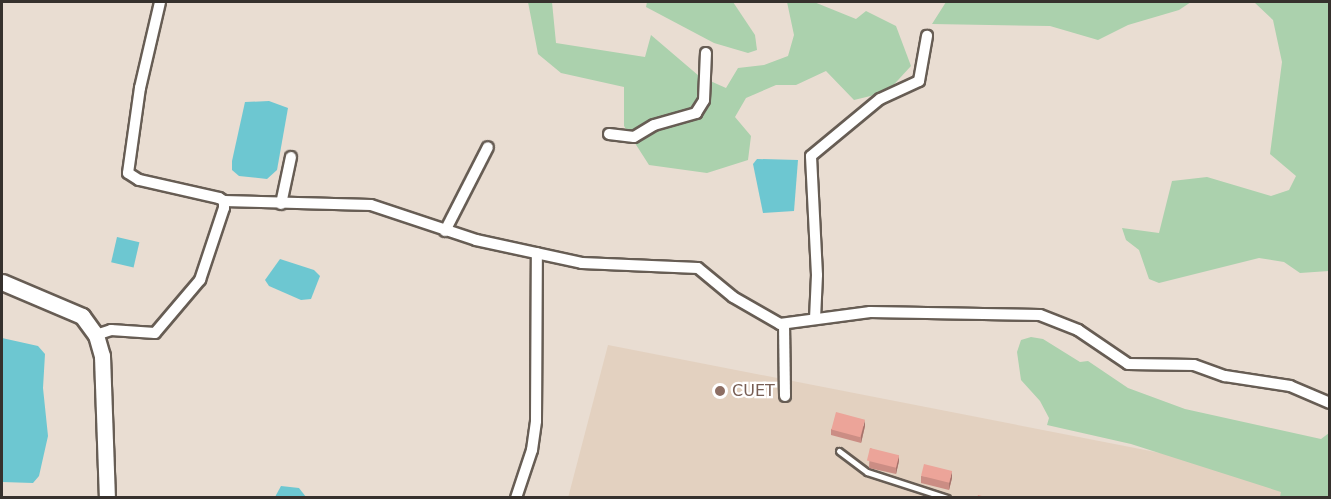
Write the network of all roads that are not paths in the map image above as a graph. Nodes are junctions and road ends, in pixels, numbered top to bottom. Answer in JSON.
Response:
{"nodes":[{"id":1,"x":160,"y":2,"type":"edge"},
{"id":2,"x":927,"y":36,"type":"dead end"},
{"id":3,"x":706,"y":52,"type":"dead end"},
{"id":4,"x":609,"y":134,"type":"dead end"},
{"id":5,"x":488,"y":147,"type":"dead end"},
{"id":6,"x":291,"y":157,"type":"dead end"},
{"id":7,"x":224,"y":201,"type":"junction"},
{"id":8,"x":281,"y":204,"type":"junction"},
{"id":9,"x":445,"y":231,"type":"junction"},
{"id":10,"x":537,"y":253,"type":"junction"},
{"id":11,"x":2,"y":282,"type":"edge"},
{"id":12,"x":815,"y":319,"type":"junction"},
{"id":13,"x":784,"y":324,"type":"junction"},
{"id":14,"x":96,"y":335,"type":"junction"},
{"id":15,"x":784,"y":396,"type":"dead end"},
{"id":16,"x":1329,"y":403,"type":"edge"},
{"id":17,"x":839,"y":451,"type":"dead end"},
{"id":18,"x":107,"y":498,"type":"edge"},
{"id":19,"x":516,"y":498,"type":"edge"},
{"id":20,"x":947,"y":498,"type":"edge"}],
"edges":[{"from":1,"to":7,"type":"street"},
{"from":2,"to":12,"type":"street"},
{"from":3,"to":4,"type":"street"},
{"from":5,"to":9,"type":"street"},
{"from":6,"to":8,"type":"street"},
{"from":7,"to":8,"type":"street"},
{"from":7,"to":14,"type":"street"},
{"from":8,"to":9,"type":"street"},
{"from":9,"to":10,"type":"street"},
{"from":10,"to":13,"type":"street"},
{"from":10,"to":19,"type":"street"},
{"from":11,"to":14,"type":"main road"},
{"from":12,"to":13,"type":"street"},
{"from":12,"to":16,"type":"street"},
{"from":13,"to":15,"type":"street"},
{"from":14,"to":18,"type":"main road"},
{"from":17,"to":20,"type":"lane"}]}
